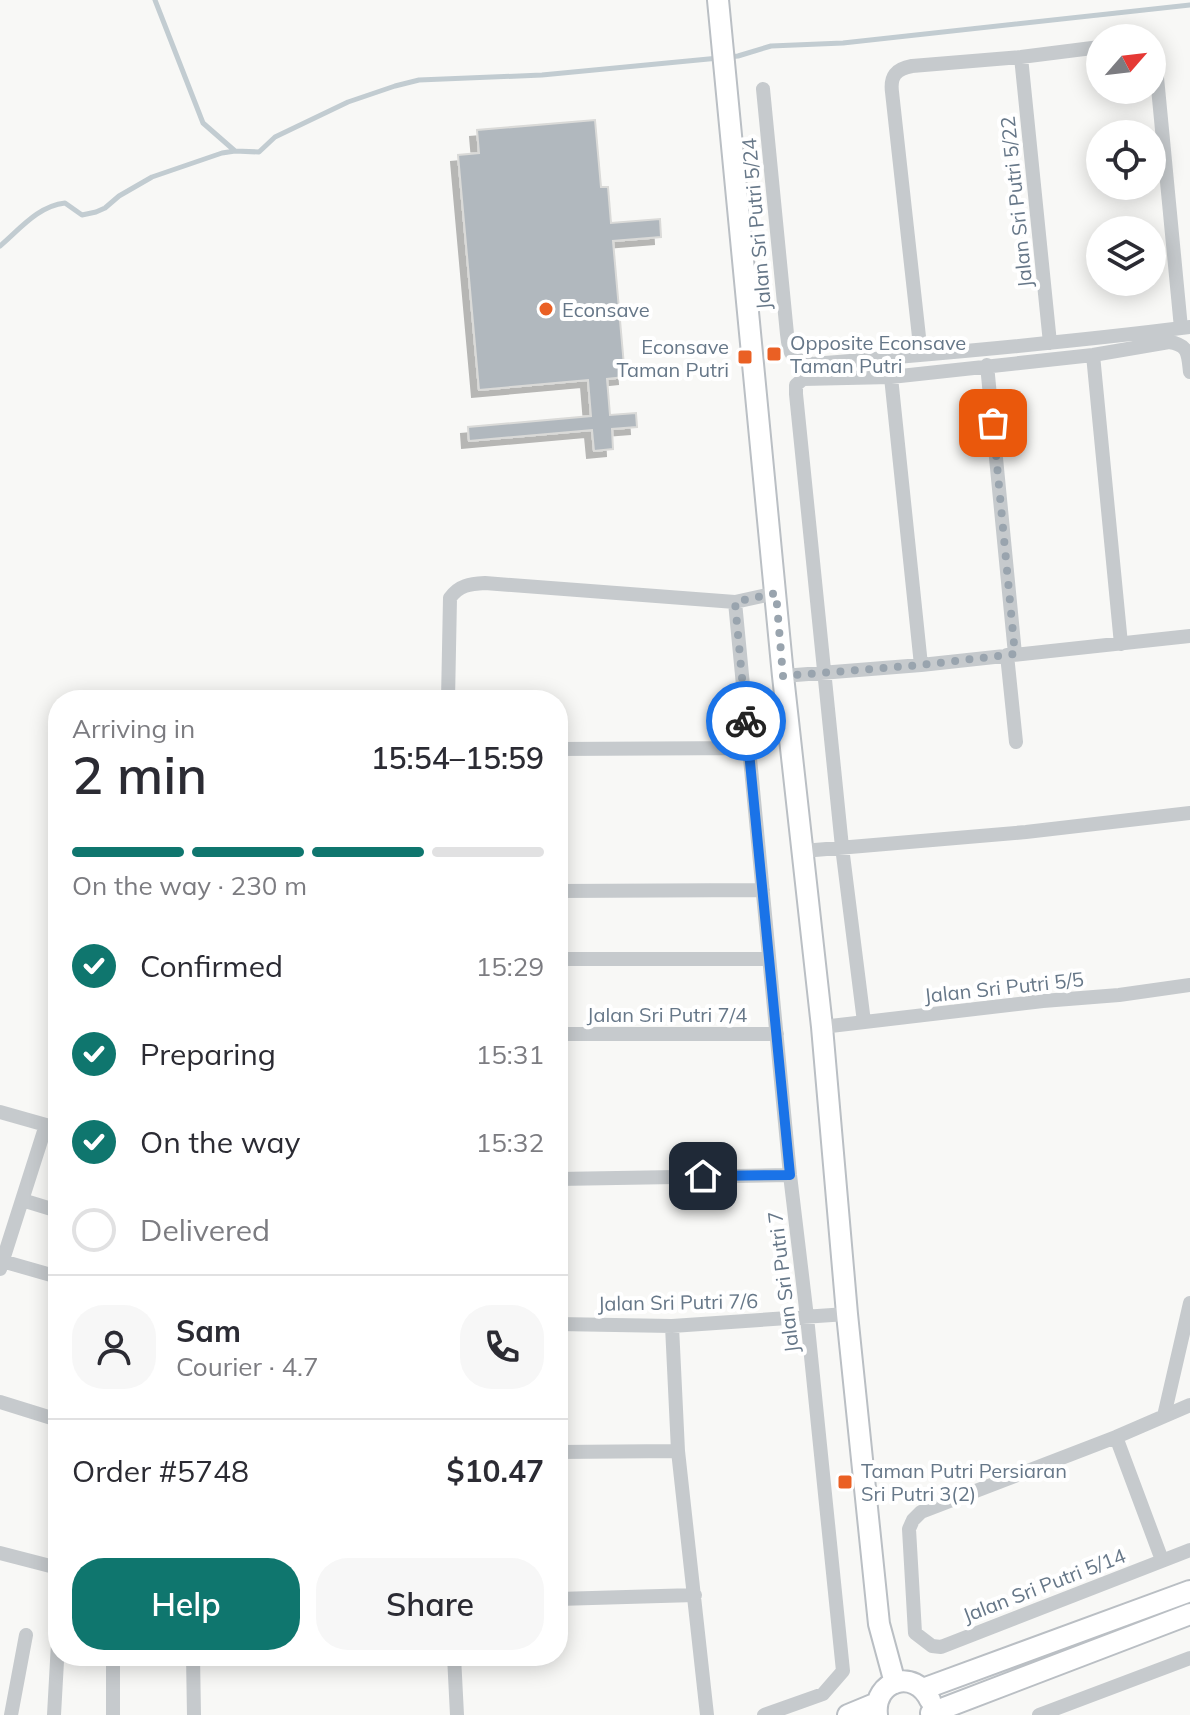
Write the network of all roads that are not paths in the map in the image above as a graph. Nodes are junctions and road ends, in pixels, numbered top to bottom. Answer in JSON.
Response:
{"nodes":[{"id":1,"x":718,"y":0,"type":"edge"},
{"id":2,"x":1086,"y":49,"type":"edge"},
{"id":3,"x":1021,"y":57,"type":"junction"},
{"id":4,"x":763,"y":89,"type":"dead end"},
{"id":5,"x":1160,"y":104,"type":"edge"},
{"id":6,"x":1185,"y":327,"type":"edge"},
{"id":7,"x":1050,"y":343,"type":"junction"},
{"id":8,"x":921,"y":355,"type":"junction"},
{"id":9,"x":1093,"y":355,"type":"junction"},
{"id":10,"x":987,"y":365,"type":"junction"},
{"id":11,"x":1190,"y":372,"type":"edge"},
{"id":12,"x":891,"y":377,"type":"junction"},
{"id":13,"x":776,"y":593,"type":"junction"},
{"id":14,"x":735,"y":602,"type":"junction"},
{"id":15,"x":1190,"y":636,"type":"edge"},
{"id":16,"x":1121,"y":644,"type":"junction"},
{"id":17,"x":1011,"y":654,"type":"junction"},
{"id":18,"x":921,"y":665,"type":"junction"},
{"id":19,"x":824,"y":672,"type":"junction"},
{"id":20,"x":783,"y":676,"type":"junction"},
{"id":21,"x":448,"y":690,"type":"edge"},
{"id":22,"x":1016,"y":742,"type":"dead end"},
{"id":23,"x":748,"y":748,"type":"junction"},
{"id":24,"x":568,"y":749,"type":"edge"},
{"id":25,"x":1190,"y":813,"type":"edge"},
{"id":26,"x":842,"y":847,"type":"junction"},
{"id":27,"x":803,"y":851,"type":"junction"},
{"id":28,"x":763,"y":890,"type":"junction"},
{"id":29,"x":568,"y":891,"type":"edge"},
{"id":30,"x":568,"y":959,"type":"edge"},
{"id":31,"x":769,"y":959,"type":"junction"},
{"id":32,"x":1190,"y":985,"type":"edge"},
{"id":33,"x":864,"y":1022,"type":"junction"},
{"id":34,"x":822,"y":1027,"type":"junction"},
{"id":35,"x":568,"y":1034,"type":"edge"},
{"id":36,"x":777,"y":1034,"type":"junction"},
{"id":37,"x":0,"y":1112,"type":"edge"},
{"id":38,"x":48,"y":1126,"type":"edge"},
{"id":39,"x":48,"y":1137,"type":"edge"},
{"id":40,"x":790,"y":1175,"type":"junction"},
{"id":41,"x":568,"y":1179,"type":"edge"},
{"id":42,"x":22,"y":1200,"type":"junction"},
{"id":43,"x":48,"y":1208,"type":"edge"},
{"id":44,"x":1,"y":1265,"type":"edge"},
{"id":45,"x":48,"y":1275,"type":"edge"},
{"id":46,"x":1190,"y":1303,"type":"edge"},
{"id":47,"x":847,"y":1314,"type":"junction"},
{"id":48,"x":807,"y":1317,"type":"junction"},
{"id":49,"x":568,"y":1324,"type":"edge"},
{"id":50,"x":672,"y":1326,"type":"junction"},
{"id":51,"x":0,"y":1402,"type":"edge"},
{"id":52,"x":1190,"y":1405,"type":"edge"},
{"id":53,"x":1164,"y":1416,"type":"junction"},
{"id":54,"x":48,"y":1417,"type":"edge"},
{"id":55,"x":1116,"y":1437,"type":"junction"},
{"id":56,"x":678,"y":1451,"type":"junction"},
{"id":57,"x":568,"y":1452,"type":"edge"},
{"id":58,"x":1190,"y":1550,"type":"edge"},
{"id":59,"x":0,"y":1553,"type":"edge"},
{"id":60,"x":1162,"y":1560,"type":"junction"},
{"id":61,"x":48,"y":1565,"type":"edge"},
{"id":62,"x":1190,"y":1591,"type":"edge"},
{"id":63,"x":695,"y":1595,"type":"junction"},
{"id":64,"x":568,"y":1599,"type":"edge"},
{"id":65,"x":1190,"y":1614,"type":"edge"},
{"id":66,"x":26,"y":1635,"type":"dead end"},
{"id":67,"x":1190,"y":1658,"type":"edge"},
{"id":68,"x":57,"y":1666,"type":"edge"},
{"id":69,"x":113,"y":1666,"type":"edge"},
{"id":70,"x":193,"y":1666,"type":"edge"},
{"id":71,"x":455,"y":1666,"type":"edge"},
{"id":72,"x":895,"y":1683,"type":"junction"},
{"id":73,"x":923,"y":1689,"type":"junction"},
{"id":74,"x":877,"y":1709,"type":"edge"},
{"id":75,"x":1065,"y":1710,"type":"edge"},
{"id":76,"x":930,"y":1714,"type":"edge"},
{"id":77,"x":11,"y":1715,"type":"edge"},
{"id":78,"x":54,"y":1715,"type":"edge"},
{"id":79,"x":113,"y":1715,"type":"edge"},
{"id":80,"x":194,"y":1715,"type":"edge"},
{"id":81,"x":457,"y":1715,"type":"edge"},
{"id":82,"x":707,"y":1715,"type":"edge"},
{"id":83,"x":764,"y":1715,"type":"edge"},
{"id":84,"x":848,"y":1715,"type":"edge"},
{"id":85,"x":1039,"y":1715,"type":"edge"}],
"edges":[{"from":1,"to":13,"type":"street"},
{"from":2,"to":3,"type":"street"},
{"from":3,"to":7,"type":"street","name":"Jalan Sri Putri 5/22"},
{"from":3,"to":8,"type":"street"},
{"from":4,"to":8,"type":"street","name":"Jalan Sri Putri 5/24"},
{"from":5,"to":6,"type":"street"},
{"from":6,"to":7,"type":"street"},
{"from":7,"to":8,"type":"street"},
{"from":9,"to":10,"type":"street"},
{"from":9,"to":11,"type":"street"},
{"from":9,"to":16,"type":"street"},
{"from":10,"to":12,"type":"street"},
{"from":10,"to":17,"type":"street"},
{"from":12,"to":18,"type":"street"},
{"from":12,"to":19,"type":"street"},
{"from":13,"to":14,"type":"street"},
{"from":13,"to":20,"type":"street"},
{"from":14,"to":21,"type":"street"},
{"from":14,"to":23,"type":"street","name":"Jalan Sri Putri 7"},
{"from":15,"to":16,"type":"street"},
{"from":16,"to":17,"type":"street"},
{"from":17,"to":18,"type":"street"},
{"from":17,"to":22,"type":"street"},
{"from":18,"to":19,"type":"street"},
{"from":19,"to":20,"type":"street"},
{"from":19,"to":26,"type":"street"},
{"from":20,"to":27,"type":"street"},
{"from":23,"to":24,"type":"street"},
{"from":23,"to":28,"type":"street","name":"Jalan Sri Putri 7"},
{"from":25,"to":26,"type":"street"},
{"from":26,"to":27,"type":"street"},
{"from":26,"to":33,"type":"street"},
{"from":27,"to":34,"type":"street"},
{"from":28,"to":29,"type":"street"},
{"from":28,"to":31,"type":"street","name":"Jalan Sri Putri 7"},
{"from":30,"to":31,"type":"street"},
{"from":31,"to":36,"type":"street","name":"Jalan Sri Putri 7"},
{"from":32,"to":33,"type":"street","name":"Jalan Sri Putri 5/5"},
{"from":33,"to":34,"type":"street","name":"Jalan Sri Putri 5/5"},
{"from":34,"to":47,"type":"street"},
{"from":35,"to":36,"type":"street","name":"Jalan Sri Putri 7/4"},
{"from":36,"to":40,"type":"street","name":"Jalan Sri Putri 7"},
{"from":37,"to":38,"type":"street"},
{"from":39,"to":42,"type":"street"},
{"from":40,"to":41,"type":"street"},
{"from":40,"to":48,"type":"street","name":"Jalan Sri Putri 7"},
{"from":42,"to":43,"type":"street"},
{"from":42,"to":44,"type":"street"},
{"from":44,"to":45,"type":"street"},
{"from":46,"to":53,"type":"street"},
{"from":47,"to":48,"type":"street","name":"Jalan Sri Putri 7/6"},
{"from":47,"to":72,"type":"street"},
{"from":48,"to":50,"type":"street","name":"Jalan Sri Putri 7/6"},
{"from":48,"to":83,"type":"street","name":"Jalan Sri Putri 7"},
{"from":49,"to":50,"type":"street","name":"Jalan Sri Putri 7/6"},
{"from":50,"to":56,"type":"street"},
{"from":51,"to":54,"type":"street"},
{"from":52,"to":53,"type":"street"},
{"from":53,"to":55,"type":"street"},
{"from":55,"to":60,"type":"street"},
{"from":55,"to":60,"type":"street","name":"Jalan Sri Putri 5/14"},
{"from":56,"to":57,"type":"street"},
{"from":56,"to":63,"type":"street"},
{"from":58,"to":60,"type":"street","name":"Jalan Sri Putri 5/14"},
{"from":59,"to":61,"type":"street"},
{"from":62,"to":73,"type":"street"},
{"from":63,"to":64,"type":"street"},
{"from":63,"to":82,"type":"street"},
{"from":65,"to":76,"type":"street"},
{"from":66,"to":77,"type":"street"},
{"from":67,"to":75,"type":"street"},
{"from":68,"to":78,"type":"street"},
{"from":69,"to":79,"type":"street"},
{"from":70,"to":80,"type":"street"},
{"from":71,"to":81,"type":"street"},
{"from":72,"to":73,"type":"street"},
{"from":72,"to":74,"type":"street"},
{"from":73,"to":76,"type":"street"},
{"from":74,"to":84,"type":"street"},
{"from":75,"to":85,"type":"street"}]}
